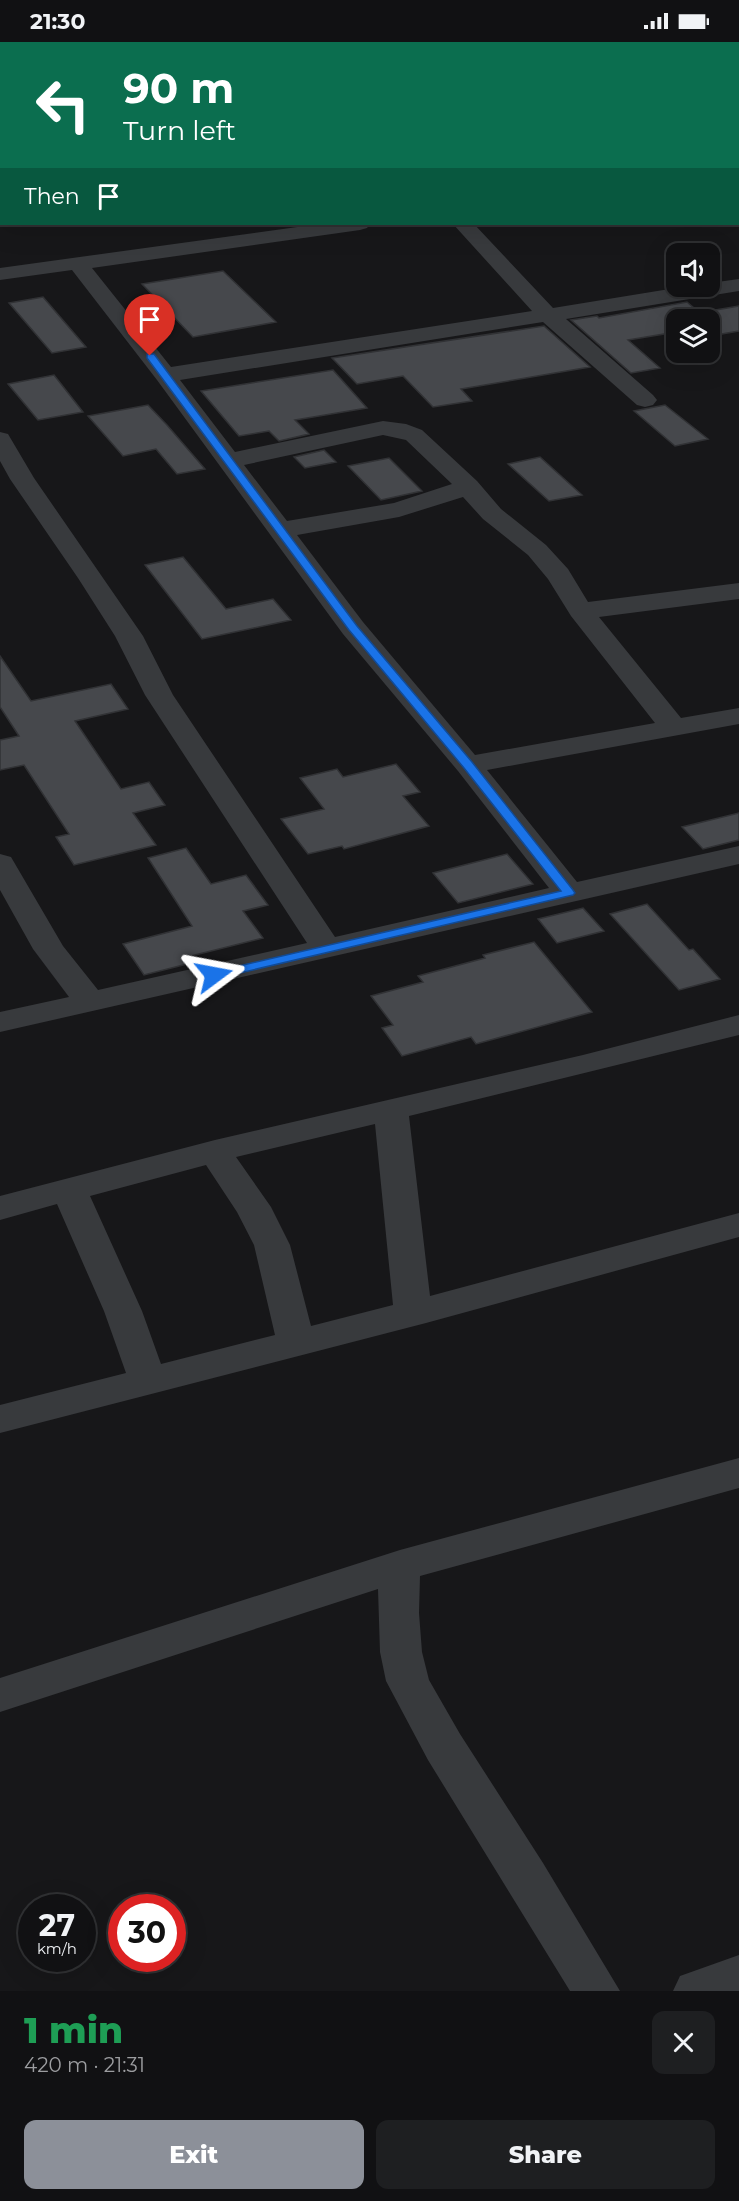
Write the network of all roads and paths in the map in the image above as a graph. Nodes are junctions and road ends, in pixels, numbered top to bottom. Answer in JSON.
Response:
{"nodes":[{"id":1,"x":353,"y":225,"type":"edge"},
{"id":2,"x":464,"y":225,"type":"edge"},
{"id":3,"x":76,"y":263,"type":"junction"},
{"id":4,"x":0,"y":274,"type":"edge"},
{"id":5,"x":739,"y":285,"type":"edge"},
{"id":6,"x":547,"y":314,"type":"junction"},
{"id":7,"x":165,"y":375,"type":"junction"},
{"id":8,"x":645,"y":400,"type":"dead end"},
{"id":9,"x":0,"y":439,"type":"edge"},
{"id":10,"x":227,"y":461,"type":"junction"},
{"id":11,"x":11,"y":481,"type":"edge"},
{"id":12,"x":468,"y":486,"type":"junction"},
{"id":13,"x":279,"y":530,"type":"junction"},
{"id":14,"x":739,"y":591,"type":"edge"},
{"id":15,"x":580,"y":610,"type":"junction"},
{"id":16,"x":739,"y":716,"type":"edge"},
{"id":17,"x":675,"y":729,"type":"junction"},
{"id":18,"x":468,"y":765,"type":"junction"},
{"id":19,"x":739,"y":855,"type":"edge"},
{"id":20,"x":0,"y":863,"type":"edge"},
{"id":21,"x":569,"y":893,"type":"junction"},
{"id":22,"x":327,"y":949,"type":"junction"},
{"id":23,"x":90,"y":1002,"type":"junction"},
{"id":24,"x":0,"y":1022,"type":"edge"},
{"id":25,"x":739,"y":1025,"type":"edge"},
{"id":26,"x":391,"y":1109,"type":"junction"},
{"id":27,"x":214,"y":1151,"type":"junction"},
{"id":28,"x":69,"y":1190,"type":"junction"},
{"id":29,"x":0,"y":1208,"type":"edge"},
{"id":30,"x":739,"y":1225,"type":"edge"},
{"id":31,"x":413,"y":1313,"type":"junction"},
{"id":32,"x":296,"y":1342,"type":"junction"},
{"id":33,"x":148,"y":1381,"type":"junction"},
{"id":34,"x":0,"y":1419,"type":"edge"},
{"id":35,"x":739,"y":1473,"type":"edge"},
{"id":36,"x":400,"y":1566,"type":"junction"},
{"id":37,"x":0,"y":1695,"type":"edge"},
{"id":38,"x":739,"y":1976,"type":"edge"},
{"id":39,"x":596,"y":1991,"type":"edge"},
{"id":40,"x":697,"y":1991,"type":"edge"}],
"edges":[{"from":1,"to":3,"type":"street"},
{"from":2,"to":6,"type":"street"},
{"from":3,"to":4,"type":"street"},
{"from":3,"to":7,"type":"street"},
{"from":5,"to":6,"type":"street"},
{"from":6,"to":7,"type":"street"},
{"from":6,"to":8,"type":"street"},
{"from":7,"to":10,"type":"street"},
{"from":9,"to":11,"type":"street"},
{"from":10,"to":12,"type":"street"},
{"from":10,"to":13,"type":"street"},
{"from":11,"to":22,"type":"street"},
{"from":12,"to":13,"type":"street"},
{"from":12,"to":15,"type":"street"},
{"from":13,"to":18,"type":"street"},
{"from":14,"to":15,"type":"street"},
{"from":15,"to":17,"type":"street"},
{"from":16,"to":17,"type":"street"},
{"from":17,"to":18,"type":"street"},
{"from":18,"to":21,"type":"street"},
{"from":19,"to":21,"type":"street"},
{"from":20,"to":23,"type":"street"},
{"from":21,"to":22,"type":"street"},
{"from":22,"to":23,"type":"street"},
{"from":23,"to":24,"type":"street"},
{"from":25,"to":26,"type":"street"},
{"from":26,"to":27,"type":"street"},
{"from":26,"to":31,"type":"street"},
{"from":27,"to":28,"type":"street"},
{"from":27,"to":32,"type":"street"},
{"from":28,"to":29,"type":"street"},
{"from":28,"to":33,"type":"street"},
{"from":30,"to":31,"type":"street"},
{"from":31,"to":32,"type":"street"},
{"from":32,"to":33,"type":"street"},
{"from":33,"to":34,"type":"street"},
{"from":35,"to":36,"type":"street"},
{"from":36,"to":37,"type":"street"},
{"from":36,"to":39,"type":"street"},
{"from":38,"to":40,"type":"street"}]}
